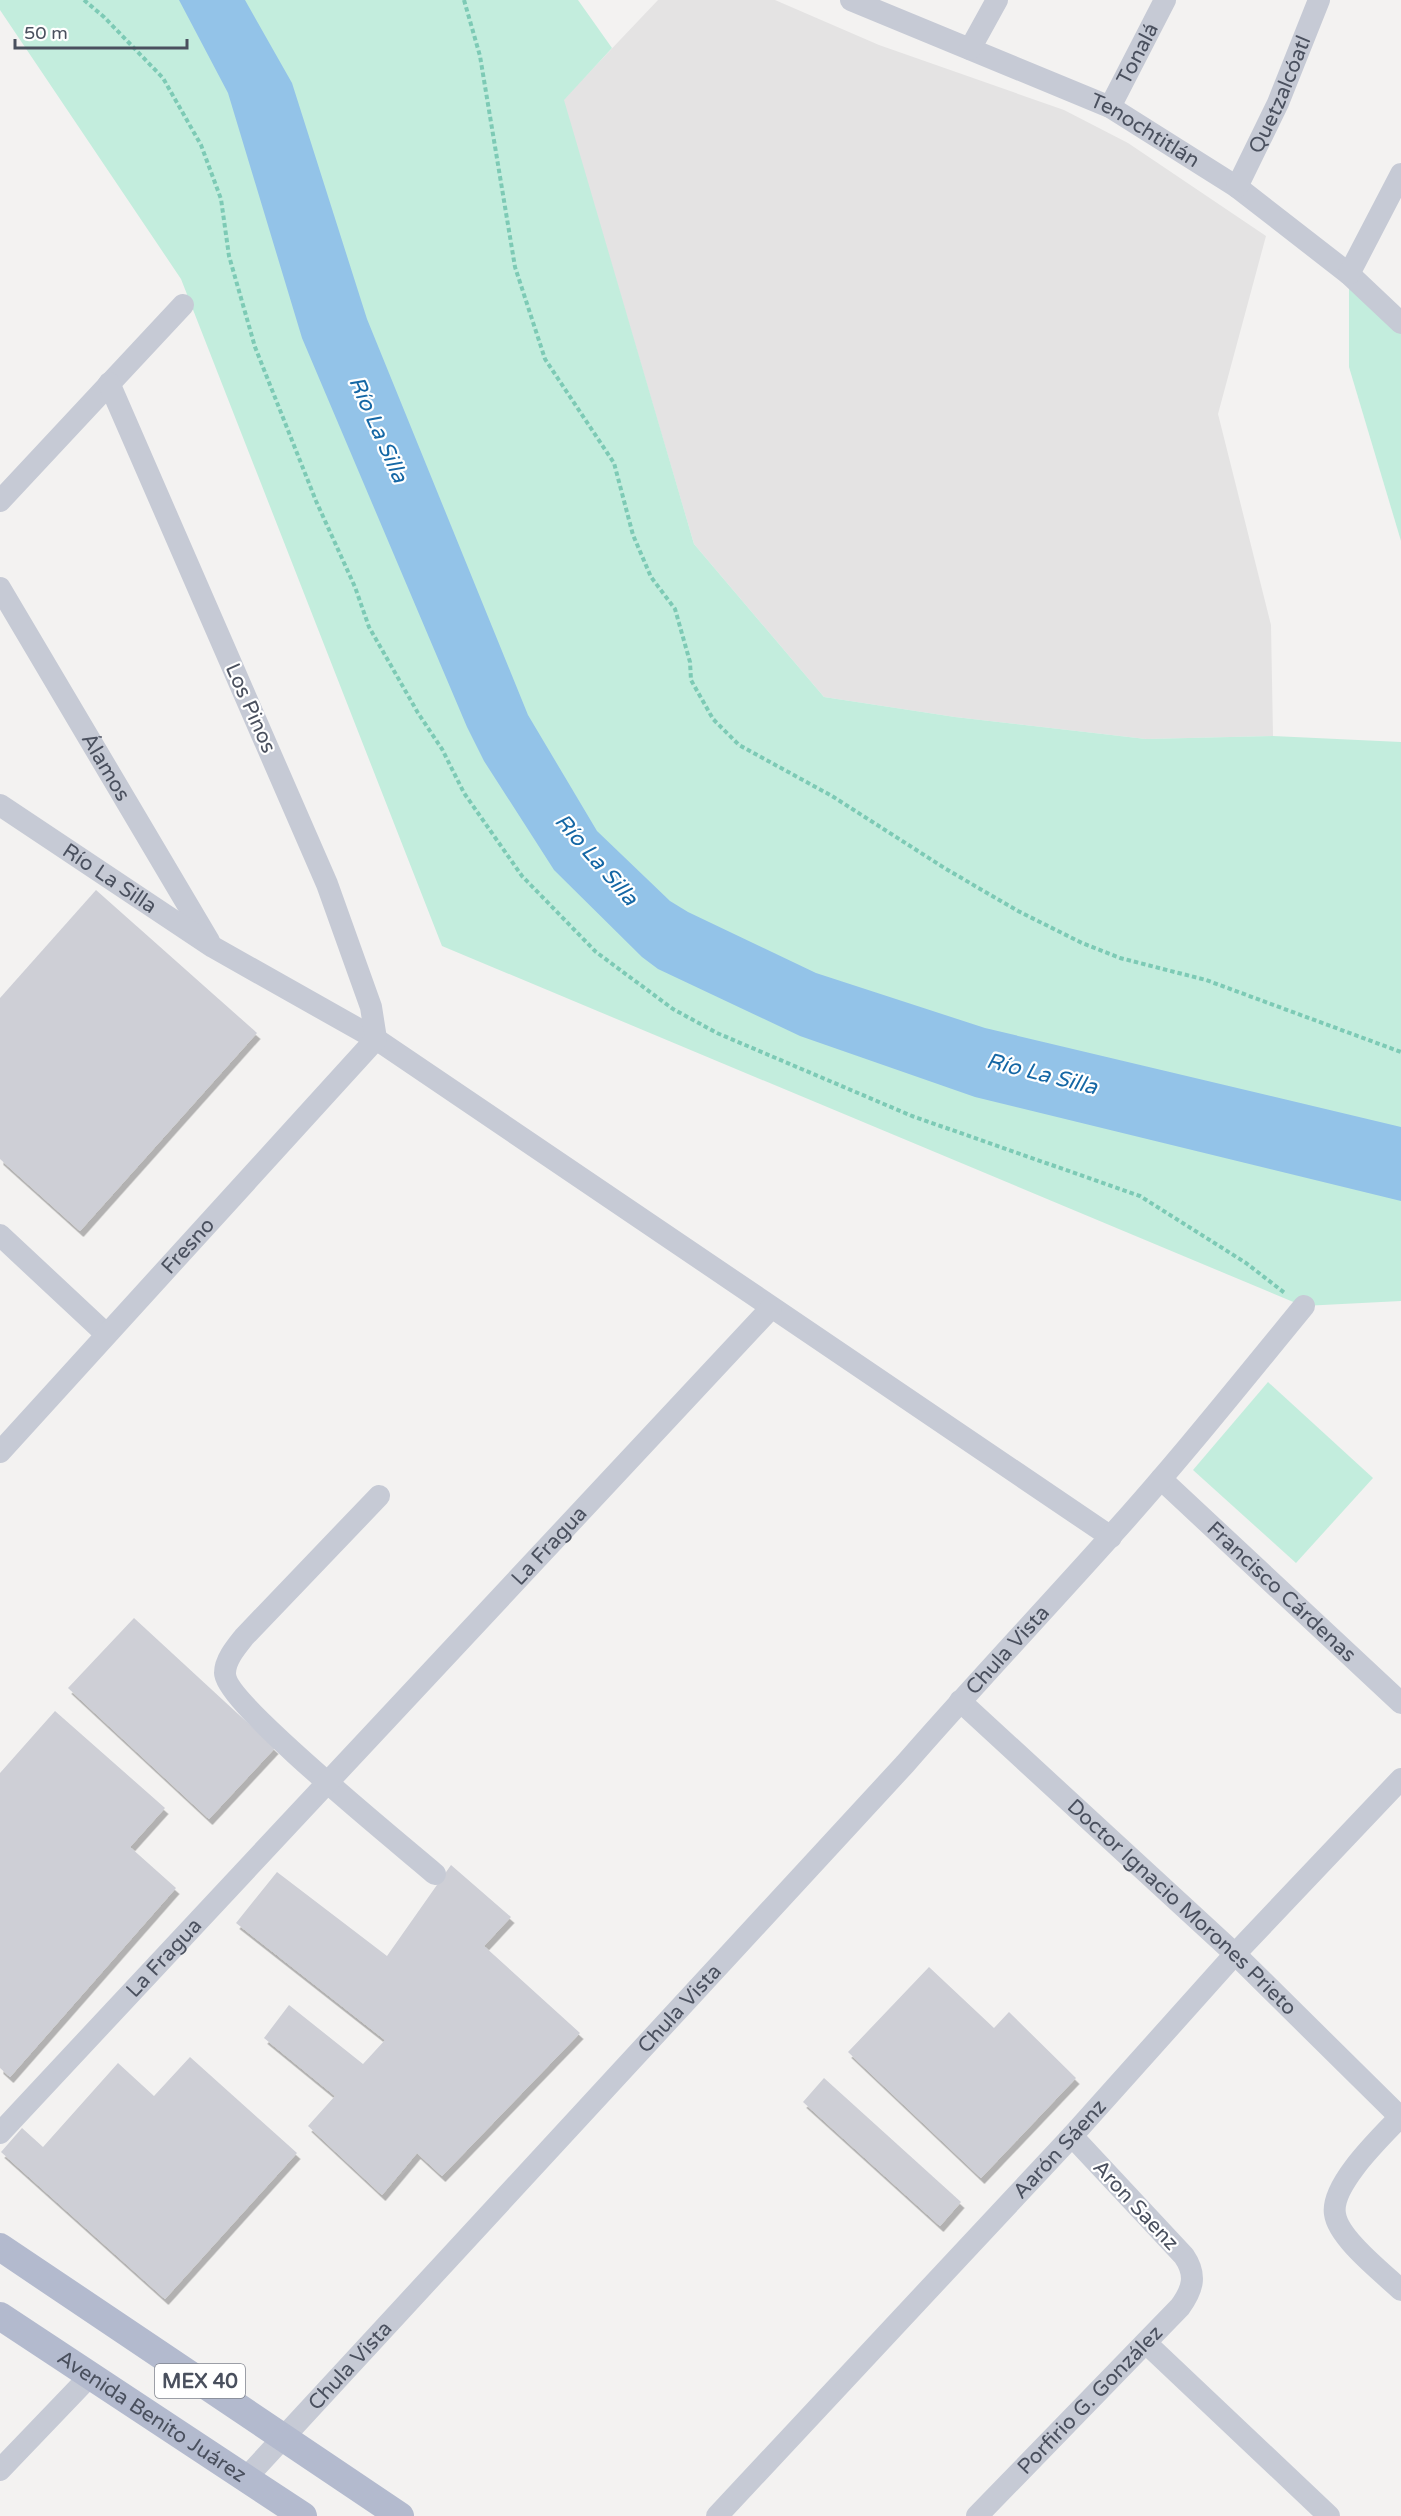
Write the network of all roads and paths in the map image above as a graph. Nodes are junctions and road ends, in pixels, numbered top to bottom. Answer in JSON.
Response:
{"nodes":[{"id":1,"x":84,"y":0,"type":"edge"},
{"id":2,"x":464,"y":0,"type":"edge"},
{"id":3,"x":851,"y":0,"type":"edge"},
{"id":4,"x":997,"y":0,"type":"edge"},
{"id":5,"x":1165,"y":0,"type":"edge"},
{"id":6,"x":1319,"y":0,"type":"edge"},
{"id":7,"x":970,"y":49,"type":"junction"},
{"id":8,"x":1110,"y":107,"type":"junction"},
{"id":9,"x":1401,"y":174,"type":"edge"},
{"id":10,"x":1237,"y":187,"type":"junction"},
{"id":11,"x":1349,"y":274,"type":"junction"},
{"id":12,"x":183,"y":305,"type":"dead end"},
{"id":13,"x":1401,"y":322,"type":"edge"},
{"id":14,"x":109,"y":383,"type":"junction"},
{"id":15,"x":0,"y":501,"type":"edge"},
{"id":16,"x":0,"y":588,"type":"edge"},
{"id":17,"x":0,"y":805,"type":"edge"},
{"id":18,"x":213,"y":946,"type":"junction"},
{"id":19,"x":376,"y":1040,"type":"junction"},
{"id":20,"x":1401,"y":1052,"type":"edge"},
{"id":21,"x":0,"y":1235,"type":"edge"},
{"id":22,"x":1304,"y":1306,"type":"joint"},
{"id":23,"x":771,"y":1308,"type":"junction"},
{"id":24,"x":106,"y":1334,"type":"junction"},
{"id":25,"x":2,"y":1446,"type":"edge"},
{"id":26,"x":1161,"y":1479,"type":"junction"},
{"id":27,"x":379,"y":1496,"type":"dead end"},
{"id":28,"x":1111,"y":1537,"type":"junction"},
{"id":29,"x":960,"y":1701,"type":"junction"},
{"id":30,"x":1401,"y":1703,"type":"edge"},
{"id":31,"x":1401,"y":1779,"type":"edge"},
{"id":32,"x":328,"y":1783,"type":"junction"},
{"id":33,"x":435,"y":1874,"type":"dead end"},
{"id":34,"x":1235,"y":1954,"type":"junction"},
{"id":35,"x":1400,"y":2117,"type":"edge"},
{"id":36,"x":0,"y":2133,"type":"edge"},
{"id":37,"x":1072,"y":2136,"type":"junction"},
{"id":38,"x":0,"y":2247,"type":"edge"},
{"id":39,"x":1193,"y":2277,"type":"joint"},
{"id":40,"x":1401,"y":2290,"type":"edge"},
{"id":41,"x":0,"y":2316,"type":"edge"},
{"id":42,"x":1146,"y":2343,"type":"junction"},
{"id":43,"x":90,"y":2376,"type":"junction"},
{"id":44,"x":283,"y":2437,"type":"junction"},
{"id":45,"x":0,"y":2470,"type":"edge"},
{"id":46,"x":246,"y":2478,"type":"junction"},
{"id":47,"x":303,"y":2516,"type":"edge"},
{"id":48,"x":400,"y":2516,"type":"edge"},
{"id":49,"x":717,"y":2516,"type":"edge"},
{"id":50,"x":977,"y":2516,"type":"edge"},
{"id":51,"x":1329,"y":2516,"type":"edge"}],
"edges":[{"from":1,"to":22,"type":"path"},
{"from":2,"to":20,"type":"path"},
{"from":3,"to":7,"type":"street","name":"Tenochtitlán"},
{"from":4,"to":7,"type":"street"},
{"from":5,"to":8,"type":"street","name":"Tonalá"},
{"from":6,"to":10,"type":"street","name":"Quetzalcóatl"},
{"from":7,"to":8,"type":"street","name":"Tenochtitlán"},
{"from":8,"to":10,"type":"street","name":"Tenochtitlán"},
{"from":9,"to":11,"type":"street"},
{"from":10,"to":11,"type":"street","name":"Tenochtitlán"},
{"from":11,"to":13,"type":"street","name":"Tenochtitlán"},
{"from":12,"to":14,"type":"street"},
{"from":14,"to":15,"type":"street"},
{"from":14,"to":19,"type":"street","name":"Los Pinos"},
{"from":16,"to":18,"type":"street","name":"Álamos"},
{"from":17,"to":18,"type":"street","name":"Río La Silla"},
{"from":18,"to":19,"type":"street","name":"Río La Silla"},
{"from":19,"to":23,"type":"street","name":"Río La Silla"},
{"from":19,"to":24,"type":"street","name":"Fresno"},
{"from":21,"to":24,"type":"street"},
{"from":22,"to":26,"type":"street"},
{"from":23,"to":28,"type":"street","name":"Río La Silla"},
{"from":23,"to":32,"type":"street","name":"La Fragua"},
{"from":24,"to":25,"type":"street","name":"Fresno"},
{"from":26,"to":28,"type":"street"},
{"from":26,"to":30,"type":"street","name":"Francisco Cárdenas"},
{"from":27,"to":32,"type":"street"},
{"from":28,"to":29,"type":"street","name":"Chula Vista"},
{"from":29,"to":34,"type":"street","name":"Doctor Ignacio Morones Prieto"},
{"from":29,"to":44,"type":"street","name":"Chula Vista"},
{"from":31,"to":34,"type":"street","name":"Aarón Sáenz"},
{"from":32,"to":33,"type":"street"},
{"from":32,"to":36,"type":"street","name":"La Fragua"},
{"from":34,"to":35,"type":"street","name":"Doctor Ignacio Morones Prieto"},
{"from":34,"to":37,"type":"street","name":"Aarón Sáenz"},
{"from":35,"to":40,"type":"street"},
{"from":37,"to":39,"type":"street","name":"Aron Saenz"},
{"from":37,"to":49,"type":"street","name":"Aarón Sáenz"},
{"from":38,"to":44,"type":"main road","number":"MEX 40"},
{"from":39,"to":42,"type":"street","name":"Porfirio G. González"},
{"from":41,"to":43,"type":"main road","name":"Avenida Benito Juárez","number":"MEX 40"},
{"from":42,"to":50,"type":"street","name":"Porfirio G. González"},
{"from":42,"to":51,"type":"street"},
{"from":43,"to":45,"type":"street"},
{"from":43,"to":46,"type":"main road","name":"Avenida Benito Juárez","number":"MEX 40"},
{"from":44,"to":46,"type":"street","name":"Chula Vista"},
{"from":44,"to":48,"type":"main road","number":"MEX 40"},
{"from":46,"to":47,"type":"main road","name":"Avenida Benito Juárez","number":"MEX 40"}]}
